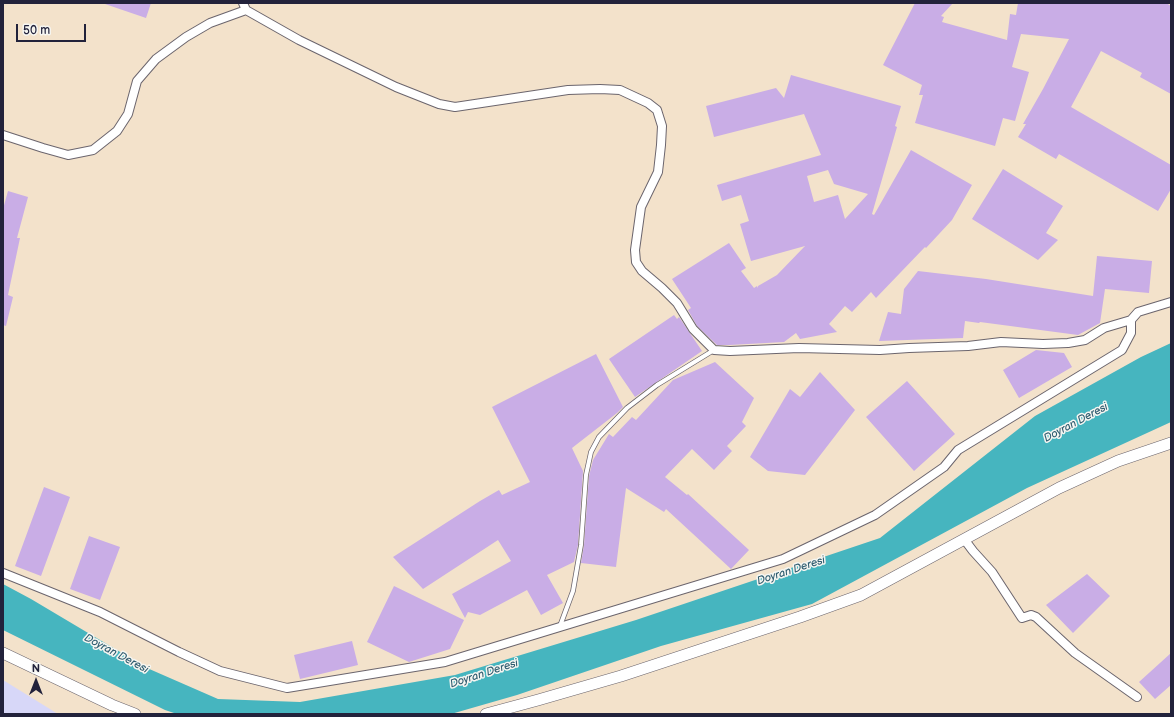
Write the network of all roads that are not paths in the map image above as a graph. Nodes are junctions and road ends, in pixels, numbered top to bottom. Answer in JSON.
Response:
{"nodes":[{"id":1,"x":244,"y":6,"type":"edge"},
{"id":2,"x":3,"y":135,"type":"edge"},
{"id":3,"x":1171,"y":302,"type":"edge"},
{"id":4,"x":1131,"y":320,"type":"junction"},
{"id":5,"x":714,"y":350,"type":"junction"},
{"id":6,"x":1171,"y":443,"type":"edge"},
{"id":7,"x":964,"y":539,"type":"junction"},
{"id":8,"x":3,"y":573,"type":"edge"},
{"id":9,"x":560,"y":627,"type":"junction"},
{"id":10,"x":3,"y":653,"type":"edge"},
{"id":11,"x":1138,"y":697,"type":"dead end"},
{"id":12,"x":135,"y":714,"type":"edge"},
{"id":13,"x":486,"y":714,"type":"edge"}],
"edges":[{"from":1,"to":2,"type":"street"},
{"from":1,"to":5,"type":"street"},
{"from":3,"to":4,"type":"street"},
{"from":4,"to":5,"type":"street"},
{"from":4,"to":9,"type":"street"},
{"from":5,"to":9,"type":"lane"},
{"from":6,"to":7,"type":"street"},
{"from":7,"to":11,"type":"street"},
{"from":7,"to":13,"type":"street"},
{"from":8,"to":9,"type":"street"},
{"from":10,"to":12,"type":"street"}]}
